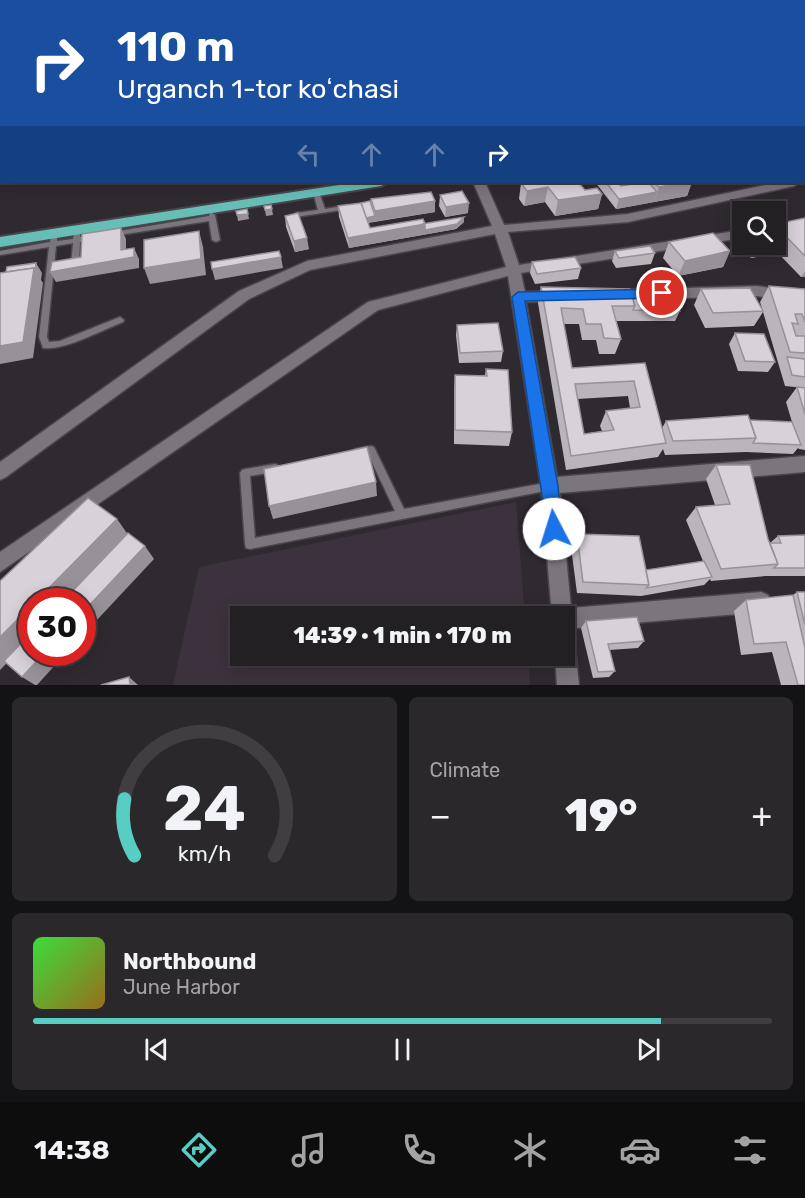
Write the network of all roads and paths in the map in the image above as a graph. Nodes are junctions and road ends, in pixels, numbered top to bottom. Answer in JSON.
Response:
{"nodes":[{"id":1,"x":368,"y":183,"type":"edge"},
{"id":2,"x":479,"y":183,"type":"edge"},
{"id":3,"x":789,"y":183,"type":"edge"},
{"id":4,"x":314,"y":187,"type":"edge"},
{"id":5,"x":352,"y":206,"type":"edge"},
{"id":6,"x":322,"y":211,"type":"junction"},
{"id":7,"x":211,"y":213,"type":"junction"},
{"id":8,"x":298,"y":215,"type":"edge"},
{"id":9,"x":149,"y":223,"type":"junction"},
{"id":10,"x":500,"y":229,"type":"junction"},
{"id":11,"x":0,"y":230,"type":"edge"},
{"id":12,"x":77,"y":235,"type":"junction"},
{"id":13,"x":108,"y":235,"type":"edge"},
{"id":14,"x":732,"y":236,"type":"edge"},
{"id":15,"x":98,"y":237,"type":"edge"},
{"id":16,"x":54,"y":238,"type":"junction"},
{"id":17,"x":216,"y":240,"type":"dead end"},
{"id":18,"x":0,"y":242,"type":"edge"},
{"id":19,"x":0,"y":253,"type":"edge"},
{"id":20,"x":75,"y":265,"type":"edge"},
{"id":21,"x":514,"y":270,"type":"junction"},
{"id":22,"x":602,"y":295,"type":"edge"},
{"id":23,"x":566,"y":296,"type":"edge"},
{"id":24,"x":518,"y":297,"type":"junction"},
{"id":25,"x":805,"y":298,"type":"edge"},
{"id":26,"x":120,"y":320,"type":"dead end"},
{"id":27,"x":348,"y":454,"type":"edge"},
{"id":28,"x":805,"y":464,"type":"edge"},
{"id":29,"x":291,"y":465,"type":"edge"},
{"id":30,"x":0,"y":472,"type":"edge"},
{"id":31,"x":550,"y":486,"type":"junction"},
{"id":32,"x":402,"y":515,"type":"junction"},
{"id":33,"x":0,"y":563,"type":"edge"},
{"id":34,"x":782,"y":600,"type":"edge"},
{"id":35,"x":562,"y":606,"type":"edge"},
{"id":36,"x":575,"y":617,"type":"edge"},
{"id":37,"x":566,"y":666,"type":"edge"},
{"id":38,"x":568,"y":685,"type":"edge"}],
"edges":[{"from":1,"to":4,"type":"highway"},
{"from":2,"to":10,"type":"street"},
{"from":3,"to":10,"type":"street"},
{"from":4,"to":6,"type":"lane"},
{"from":4,"to":7,"type":"highway"},
{"from":4,"to":11,"type":"highway"},
{"from":5,"to":6,"type":"lane"},
{"from":6,"to":8,"type":"lane"},
{"from":7,"to":9,"type":"highway"},
{"from":7,"to":17,"type":"lane"},
{"from":9,"to":12,"type":"highway"},
{"from":9,"to":13,"type":"lane"},
{"from":10,"to":21,"type":"street"},
{"from":10,"to":30,"type":"street"},
{"from":12,"to":15,"type":"lane"},
{"from":12,"to":16,"type":"highway"},
{"from":12,"to":20,"type":"lane"},
{"from":14,"to":21,"type":"street"},
{"from":16,"to":18,"type":"highway"},
{"from":16,"to":19,"type":"lane"},
{"from":16,"to":26,"type":"lane"},
{"from":21,"to":24,"type":"street"},
{"from":21,"to":33,"type":"street"},
{"from":22,"to":25,"type":"street"},
{"from":23,"to":24,"type":"street"},
{"from":24,"to":31,"type":"street"},
{"from":27,"to":32,"type":"lane"},
{"from":28,"to":31,"type":"street"},
{"from":29,"to":32,"type":"lane"},
{"from":31,"to":32,"type":"lane"},
{"from":31,"to":35,"type":"street"},
{"from":34,"to":36,"type":"street"},
{"from":37,"to":38,"type":"street"}]}
